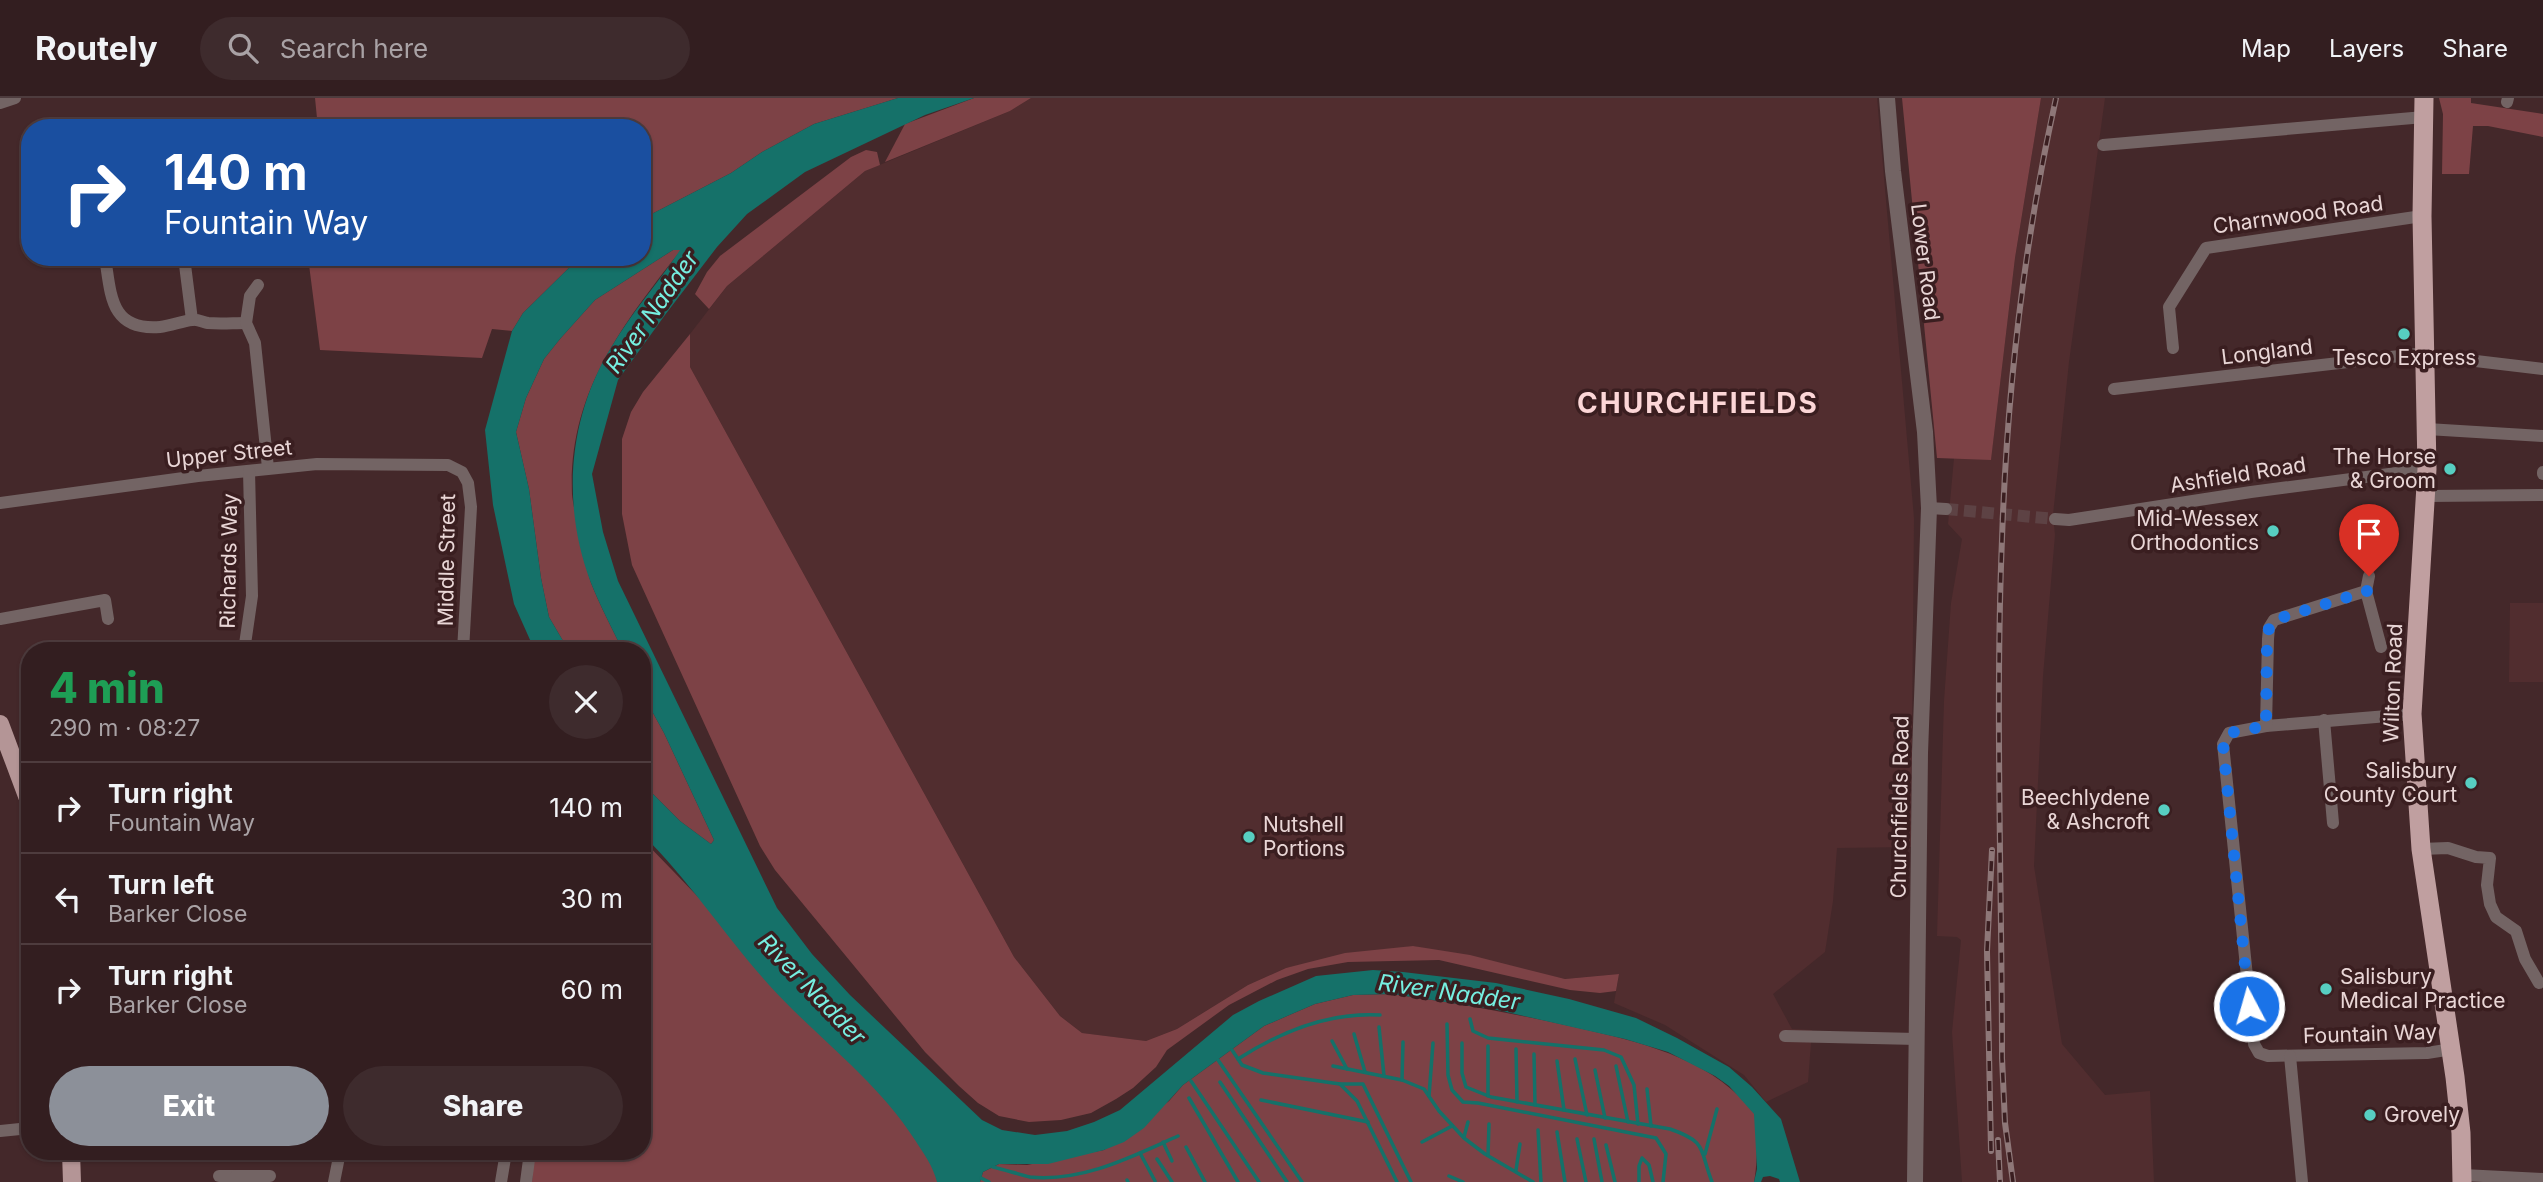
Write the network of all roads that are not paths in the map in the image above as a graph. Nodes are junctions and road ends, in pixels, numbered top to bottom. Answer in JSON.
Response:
{"nodes":[{"id":1,"x":15,"y":98,"type":"edge"},
{"id":2,"x":1887,"y":98,"type":"edge"},
{"id":3,"x":0,"y":103,"type":"edge"},
{"id":4,"x":2424,"y":107,"type":"edge"},
{"id":5,"x":2103,"y":145,"type":"dead end"},
{"id":6,"x":2422,"y":216,"type":"junction"},
{"id":7,"x":106,"y":266,"type":"edge"},
{"id":8,"x":185,"y":266,"type":"edge"},
{"id":9,"x":257,"y":285,"type":"dead end"},
{"id":10,"x":192,"y":320,"type":"junction"},
{"id":11,"x":246,"y":323,"type":"junction"},
{"id":12,"x":2173,"y":348,"type":"dead end"},
{"id":13,"x":2425,"y":355,"type":"junction"},
{"id":14,"x":2543,"y":369,"type":"edge"},
{"id":15,"x":2114,"y":389,"type":"dead end"},
{"id":16,"x":2427,"y":429,"type":"junction"},
{"id":17,"x":1925,"y":432,"type":"joint"},
{"id":18,"x":2543,"y":436,"type":"edge"},
{"id":19,"x":268,"y":468,"type":"junction"},
{"id":20,"x":2427,"y":468,"type":"junction"},
{"id":21,"x":248,"y":471,"type":"junction"},
{"id":22,"x":462,"y":472,"type":"joint"},
{"id":23,"x":2543,"y":495,"type":"edge"},
{"id":24,"x":2426,"y":496,"type":"junction"},
{"id":25,"x":0,"y":503,"type":"edge"},
{"id":26,"x":2055,"y":519,"type":"tunnel mouth"},
{"id":27,"x":2369,"y":576,"type":"dead end"},
{"id":28,"x":2367,"y":591,"type":"junction"},
{"id":29,"x":0,"y":619,"type":"edge"},
{"id":30,"x":108,"y":619,"type":"dead end"},
{"id":31,"x":245,"y":642,"type":"edge"},
{"id":32,"x":464,"y":642,"type":"edge"},
{"id":33,"x":2381,"y":647,"type":"dead end"},
{"id":34,"x":2412,"y":714,"type":"junction"},
{"id":35,"x":2324,"y":720,"type":"junction"},
{"id":36,"x":0,"y":724,"type":"edge"},
{"id":37,"x":2266,"y":726,"type":"junction"},
{"id":38,"x":21,"y":780,"type":"edge"},
{"id":39,"x":2333,"y":823,"type":"dead end"},
{"id":40,"x":2421,"y":849,"type":"junction"},
{"id":41,"x":2539,"y":983,"type":"dead end"},
{"id":42,"x":1785,"y":1036,"type":"dead end"},
{"id":43,"x":1917,"y":1040,"type":"junction"},
{"id":44,"x":2452,"y":1049,"type":"junction"},
{"id":45,"x":2290,"y":1056,"type":"junction"},
{"id":46,"x":21,"y":1129,"type":"edge"},
{"id":47,"x":0,"y":1131,"type":"edge"},
{"id":48,"x":71,"y":1160,"type":"edge"},
{"id":49,"x":338,"y":1160,"type":"edge"},
{"id":50,"x":505,"y":1160,"type":"edge"},
{"id":51,"x":529,"y":1160,"type":"edge"},
{"id":52,"x":219,"y":1176,"type":"dead end"},
{"id":53,"x":270,"y":1176,"type":"dead end"},
{"id":54,"x":2463,"y":1178,"type":"edge"},
{"id":55,"x":236,"y":1179,"type":"edge"},
{"id":56,"x":2543,"y":1179,"type":"edge"},
{"id":57,"x":72,"y":1182,"type":"edge"},
{"id":58,"x":334,"y":1182,"type":"edge"},
{"id":59,"x":501,"y":1182,"type":"edge"},
{"id":60,"x":526,"y":1182,"type":"edge"},
{"id":61,"x":1915,"y":1182,"type":"edge"},
{"id":62,"x":2302,"y":1182,"type":"edge"}],
"edges":[{"from":1,"to":3,"type":"street"},
{"from":2,"to":17,"type":"street","name":"Lower Road"},
{"from":4,"to":5,"type":"street"},
{"from":4,"to":6,"type":"highway","name":"Wilton Road"},
{"from":6,"to":12,"type":"street","name":"Charnwood Road"},
{"from":6,"to":13,"type":"highway","name":"Wilton Road"},
{"from":7,"to":10,"type":"street"},
{"from":8,"to":10,"type":"street"},
{"from":9,"to":11,"type":"street"},
{"from":10,"to":11,"type":"street"},
{"from":11,"to":19,"type":"street"},
{"from":13,"to":14,"type":"street","name":"Longland"},
{"from":13,"to":15,"type":"street","name":"Longland"},
{"from":13,"to":16,"type":"highway","name":"Wilton Road"},
{"from":16,"to":18,"type":"street"},
{"from":16,"to":20,"type":"highway","name":"Wilton Road"},
{"from":17,"to":43,"type":"street","name":"Churchfields Road"},
{"from":19,"to":21,"type":"street","name":"Upper Street"},
{"from":19,"to":22,"type":"street","name":"Upper Street"},
{"from":20,"to":24,"type":"highway","name":"Wilton Road"},
{"from":20,"to":26,"type":"street","name":"Ashfield Road"},
{"from":21,"to":25,"type":"street","name":"Upper Street"},
{"from":21,"to":31,"type":"street","name":"Richards Way"},
{"from":22,"to":32,"type":"street","name":"Middle Street"},
{"from":23,"to":24,"type":"street"},
{"from":24,"to":34,"type":"highway","name":"Wilton Road"},
{"from":27,"to":28,"type":"street"},
{"from":28,"to":33,"type":"street"},
{"from":28,"to":37,"type":"street"},
{"from":29,"to":30,"type":"street"},
{"from":34,"to":35,"type":"street","name":"Fountain Way"},
{"from":34,"to":40,"type":"highway","name":"Wilton Road"},
{"from":35,"to":37,"type":"street","name":"Fountain Way"},
{"from":35,"to":39,"type":"street"},
{"from":36,"to":38,"type":"main road"},
{"from":37,"to":45,"type":"street","name":"Fountain Way"},
{"from":40,"to":41,"type":"street"},
{"from":40,"to":44,"type":"highway","name":"Wilton Road"},
{"from":42,"to":43,"type":"street"},
{"from":43,"to":61,"type":"street","name":"Churchfields Road"},
{"from":44,"to":45,"type":"street","name":"Fountain Way"},
{"from":44,"to":54,"type":"highway","name":"Wilton Road"},
{"from":45,"to":62,"type":"street","name":"Fountain Way"},
{"from":46,"to":47,"type":"street"},
{"from":48,"to":57,"type":"main road"},
{"from":49,"to":58,"type":"street"},
{"from":50,"to":59,"type":"street"},
{"from":51,"to":60,"type":"street"},
{"from":52,"to":55,"type":"street"},
{"from":53,"to":55,"type":"street"},
{"from":54,"to":56,"type":"street"}]}
